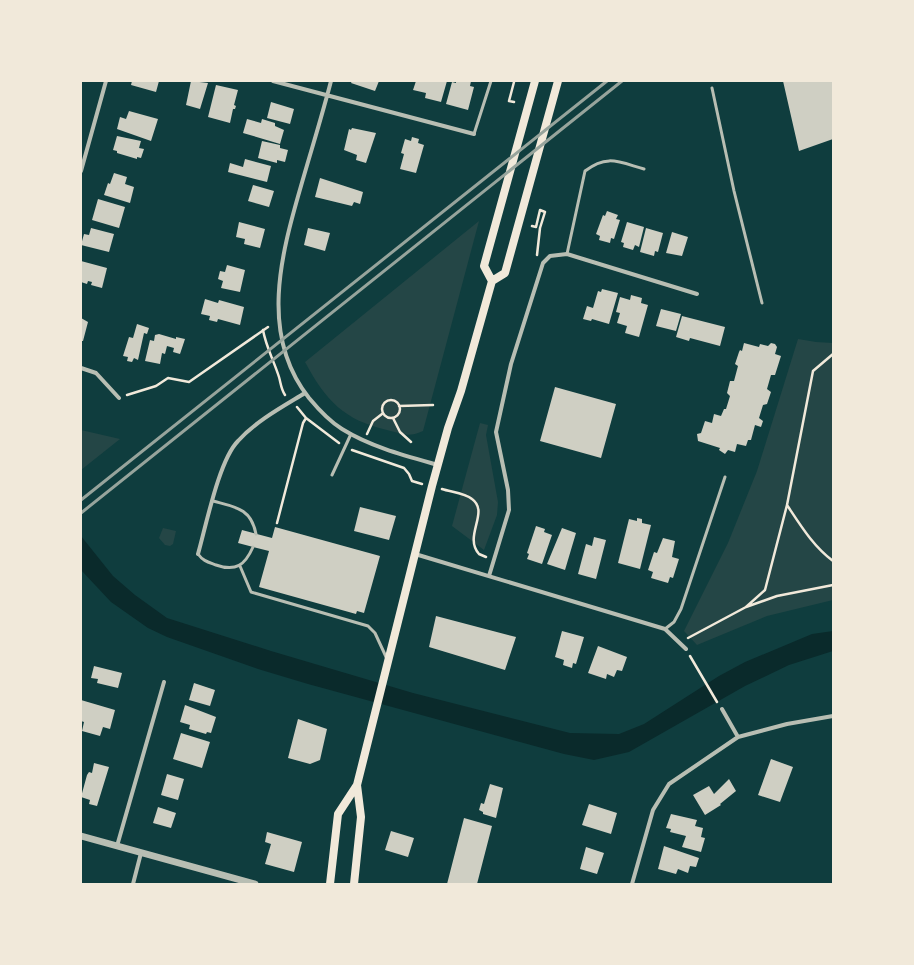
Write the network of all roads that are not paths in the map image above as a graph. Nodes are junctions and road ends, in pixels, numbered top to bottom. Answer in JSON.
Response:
{"nodes":[{"id":1,"x":106,"y":81,"type":"edge"},
{"id":2,"x":273,"y":81,"type":"edge"},
{"id":3,"x":331,"y":81,"type":"edge"},
{"id":4,"x":491,"y":81,"type":"edge"},
{"id":5,"x":535,"y":81,"type":"edge"},
{"id":6,"x":558,"y":81,"type":"edge"},
{"id":7,"x":712,"y":88,"type":"dead end"},
{"id":8,"x":328,"y":95,"type":"junction"},
{"id":9,"x":474,"y":134,"type":"joint"},
{"id":10,"x":644,"y":169,"type":"dead end"},
{"id":11,"x":81,"y":171,"type":"edge"},
{"id":12,"x":567,"y":254,"type":"junction"},
{"id":13,"x":492,"y":281,"type":"junction"},
{"id":14,"x":697,"y":294,"type":"dead end"},
{"id":15,"x":762,"y":304,"type":"dead end"},
{"id":16,"x":81,"y":368,"type":"edge"},
{"id":17,"x":305,"y":393,"type":"junction"},
{"id":18,"x":119,"y":398,"type":"road end"},
{"id":19,"x":351,"y":434,"type":"junction"},
{"id":20,"x":439,"y":465,"type":"junction"},
{"id":21,"x":332,"y":475,"type":"dead end"},
{"id":22,"x":725,"y":477,"type":"dead end"},
{"id":23,"x":213,"y":501,"type":"junction"},
{"id":24,"x":256,"y":534,"type":"dead end"},
{"id":25,"x":253,"y":547,"type":"dead end"},
{"id":26,"x":198,"y":554,"type":"joint"},
{"id":27,"x":415,"y":554,"type":"junction"},
{"id":28,"x":240,"y":566,"type":"junction"},
{"id":29,"x":489,"y":576,"type":"junction"},
{"id":30,"x":665,"y":629,"type":"junction"},
{"id":31,"x":686,"y":649,"type":"road end"},
{"id":32,"x":388,"y":661,"type":"junction"},
{"id":33,"x":164,"y":682,"type":"dead end"},
{"id":34,"x":722,"y":709,"type":"road end"},
{"id":35,"x":833,"y":716,"type":"edge"},
{"id":36,"x":738,"y":737,"type":"junction"},
{"id":37,"x":357,"y":785,"type":"junction"},
{"id":38,"x":81,"y":836,"type":"edge"},
{"id":39,"x":116,"y":847,"type":"junction"},
{"id":40,"x":141,"y":853,"type":"junction"},
{"id":41,"x":133,"y":884,"type":"edge"},
{"id":42,"x":255,"y":884,"type":"edge"},
{"id":43,"x":330,"y":884,"type":"edge"},
{"id":44,"x":354,"y":884,"type":"edge"},
{"id":45,"x":632,"y":884,"type":"edge"}],
"edges":[{"from":1,"to":11,"type":"street"},
{"from":2,"to":8,"type":"street"},
{"from":3,"to":8,"type":"street"},
{"from":4,"to":9,"type":"lane"},
{"from":5,"to":13,"type":"main road"},
{"from":6,"to":13,"type":"main road"},
{"from":7,"to":15,"type":"lane"},
{"from":8,"to":9,"type":"street"},
{"from":8,"to":17,"type":"street"},
{"from":10,"to":12,"type":"lane"},
{"from":12,"to":14,"type":"street"},
{"from":12,"to":29,"type":"street"},
{"from":13,"to":20,"type":"main road"},
{"from":16,"to":18,"type":"street"},
{"from":17,"to":19,"type":"street"},
{"from":17,"to":23,"type":"street"},
{"from":19,"to":20,"type":"street"},
{"from":19,"to":21,"type":"lane"},
{"from":20,"to":27,"type":"main road"},
{"from":22,"to":30,"type":"lane"},
{"from":23,"to":24,"type":"lane"},
{"from":23,"to":26,"type":"street"},
{"from":25,"to":28,"type":"lane"},
{"from":26,"to":28,"type":"lane"},
{"from":27,"to":29,"type":"street"},
{"from":27,"to":32,"type":"main road"},
{"from":28,"to":32,"type":"lane"},
{"from":29,"to":30,"type":"street"},
{"from":30,"to":31,"type":"street"},
{"from":32,"to":37,"type":"main road"},
{"from":33,"to":39,"type":"street"},
{"from":34,"to":36,"type":"street"},
{"from":35,"to":36,"type":"street"},
{"from":36,"to":45,"type":"street"},
{"from":37,"to":43,"type":"main road"},
{"from":37,"to":44,"type":"main road"},
{"from":38,"to":39,"type":"street"},
{"from":39,"to":40,"type":"street"},
{"from":40,"to":41,"type":"street"},
{"from":40,"to":42,"type":"street"}]}
